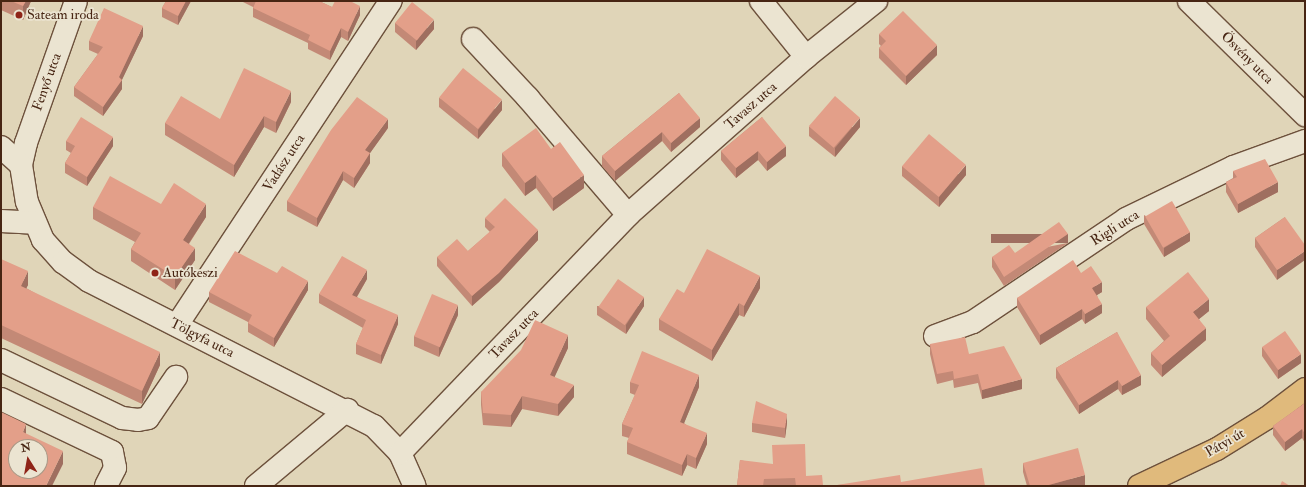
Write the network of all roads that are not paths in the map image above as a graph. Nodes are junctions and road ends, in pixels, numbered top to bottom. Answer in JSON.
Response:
{"nodes":[{"id":1,"x":76,"y":1,"type":"edge"},
{"id":2,"x":391,"y":1,"type":"edge"},
{"id":3,"x":761,"y":1,"type":"edge"},
{"id":4,"x":876,"y":1,"type":"edge"},
{"id":5,"x":1189,"y":1,"type":"edge"},
{"id":6,"x":473,"y":39,"type":"dead end"},
{"id":7,"x":806,"y":57,"type":"junction"},
{"id":8,"x":1305,"y":115,"type":"edge"},
{"id":9,"x":1305,"y":141,"type":"edge"},
{"id":10,"x":1,"y":147,"type":"edge"},
{"id":11,"x":21,"y":165,"type":"junction"},
{"id":12,"x":628,"y":215,"type":"junction"},
{"id":13,"x":1,"y":221,"type":"edge"},
{"id":14,"x":34,"y":223,"type":"junction"},
{"id":15,"x":177,"y":325,"type":"junction"},
{"id":16,"x":935,"y":336,"type":"dead end"},
{"id":17,"x":1,"y":360,"type":"edge"},
{"id":18,"x":176,"y":376,"type":"dead end"},
{"id":19,"x":1305,"y":389,"type":"edge"},
{"id":20,"x":1,"y":399,"type":"edge"},
{"id":21,"x":347,"y":410,"type":"junction"},
{"id":22,"x":400,"y":453,"type":"junction"},
{"id":23,"x":106,"y":486,"type":"edge"},
{"id":24,"x":256,"y":486,"type":"edge"},
{"id":25,"x":415,"y":486,"type":"edge"},
{"id":26,"x":1139,"y":486,"type":"edge"}],
"edges":[{"from":1,"to":11,"type":"street","name":"Fenyő utca"},
{"from":2,"to":15,"type":"street","name":"Vadász utca"},
{"from":3,"to":7,"type":"street"},
{"from":4,"to":7,"type":"street","name":"Tavasz utca"},
{"from":5,"to":8,"type":"street","name":"Ösvény utca"},
{"from":6,"to":12,"type":"street"},
{"from":7,"to":12,"type":"street","name":"Tavasz utca"},
{"from":9,"to":16,"type":"street","name":"Rigli utca"},
{"from":10,"to":11,"type":"street"},
{"from":11,"to":14,"type":"street","name":"Tölgyfa utca"},
{"from":12,"to":22,"type":"street","name":"Tavasz utca"},
{"from":13,"to":14,"type":"street"},
{"from":14,"to":15,"type":"street","name":"Tölgyfa utca"},
{"from":15,"to":21,"type":"street","name":"Tölgyfa utca"},
{"from":17,"to":18,"type":"street"},
{"from":19,"to":26,"type":"main road","name":"Pátyi út"},
{"from":20,"to":23,"type":"street"},
{"from":21,"to":22,"type":"street","name":"Tölgyfa utca"},
{"from":21,"to":24,"type":"street"},
{"from":22,"to":25,"type":"street","name":"Tölgyfa utca"}]}
